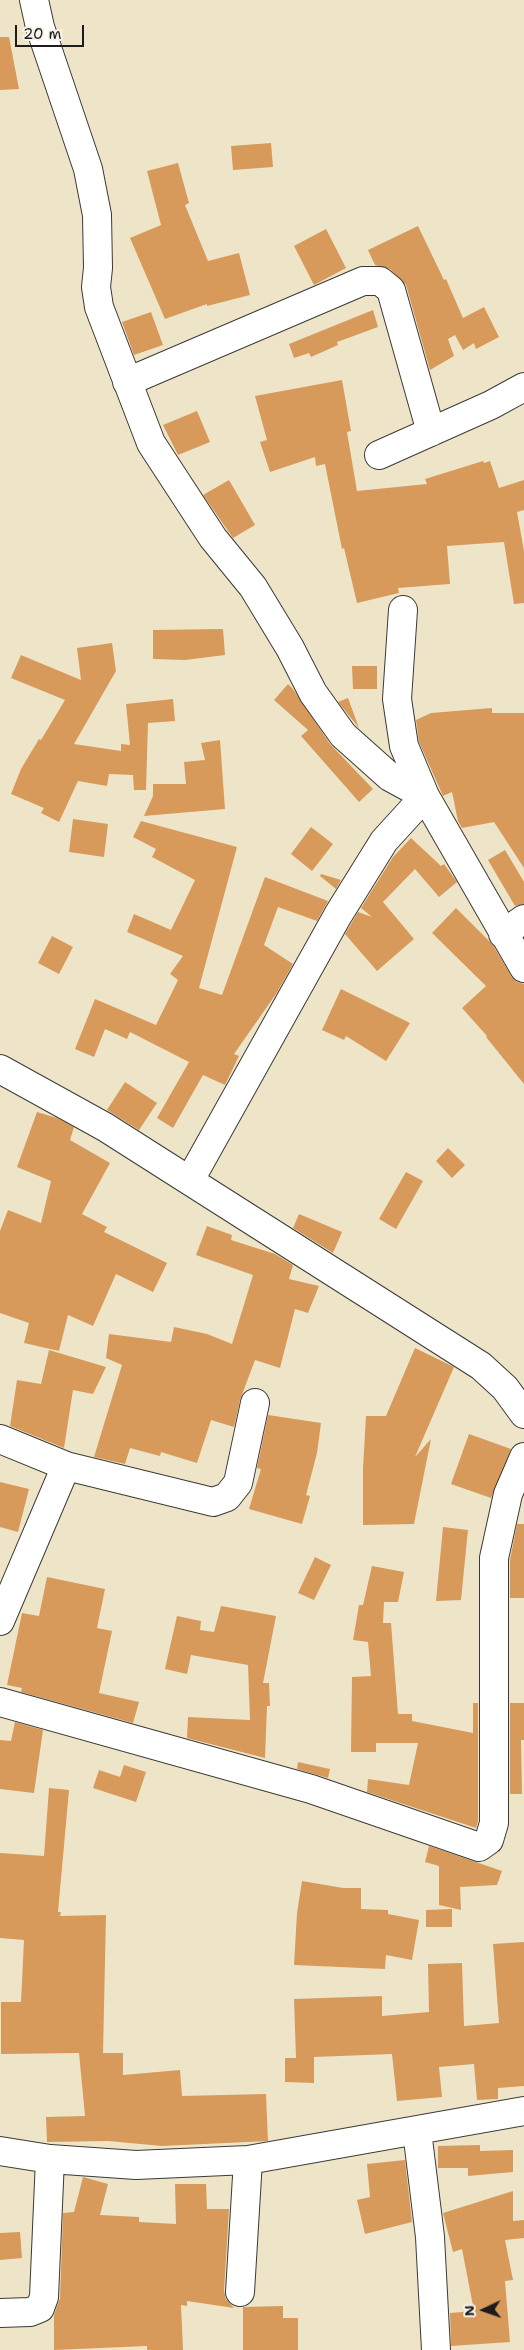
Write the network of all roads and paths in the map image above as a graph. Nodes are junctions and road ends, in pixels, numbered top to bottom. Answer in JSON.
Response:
{"nodes":[{"id":1,"x":34,"y":0,"type":"edge"},
{"id":2,"x":127,"y":382,"type":"junction"},
{"id":3,"x":524,"y":387,"type":"edge"},
{"id":4,"x":431,"y":432,"type":"junction"},
{"id":5,"x":379,"y":455,"type":"dead end"},
{"id":6,"x":403,"y":610,"type":"dead end"},
{"id":7,"x":425,"y":796,"type":"junction"},
{"id":8,"x":514,"y":926,"type":"edge"},
{"id":9,"x":524,"y":968,"type":"edge"},
{"id":10,"x":0,"y":1069,"type":"edge"},
{"id":11,"x":190,"y":1180,"type":"junction"},
{"id":12,"x":255,"y":1403,"type":"dead end"},
{"id":13,"x":524,"y":1414,"type":"edge"},
{"id":14,"x":0,"y":1439,"type":"edge"},
{"id":15,"x":524,"y":1457,"type":"edge"},
{"id":16,"x":66,"y":1466,"type":"junction"},
{"id":17,"x":0,"y":1621,"type":"edge"},
{"id":18,"x":0,"y":1702,"type":"edge"},
{"id":19,"x":524,"y":2111,"type":"edge"},
{"id":20,"x":417,"y":2131,"type":"junction"},
{"id":21,"x":0,"y":2151,"type":"edge"},
{"id":22,"x":50,"y":2159,"type":"junction"},
{"id":23,"x":248,"y":2160,"type":"junction"},
{"id":24,"x":240,"y":2292,"type":"dead end"},
{"id":25,"x":0,"y":2313,"type":"edge"},
{"id":26,"x":436,"y":2350,"type":"edge"}],
"edges":[{"from":1,"to":2,"type":"street"},
{"from":2,"to":4,"type":"street"},
{"from":2,"to":7,"type":"street"},
{"from":3,"to":4,"type":"street"},
{"from":4,"to":5,"type":"street"},
{"from":6,"to":7,"type":"street"},
{"from":7,"to":8,"type":"street"},
{"from":7,"to":11,"type":"street"},
{"from":8,"to":9,"type":"street"},
{"from":10,"to":11,"type":"street"},
{"from":11,"to":13,"type":"street"},
{"from":12,"to":16,"type":"street"},
{"from":14,"to":16,"type":"street"},
{"from":15,"to":18,"type":"street"},
{"from":16,"to":17,"type":"street"},
{"from":19,"to":20,"type":"street"},
{"from":20,"to":23,"type":"street"},
{"from":20,"to":26,"type":"street"},
{"from":21,"to":22,"type":"street"},
{"from":22,"to":23,"type":"street"},
{"from":22,"to":25,"type":"street"},
{"from":23,"to":24,"type":"street"}]}
